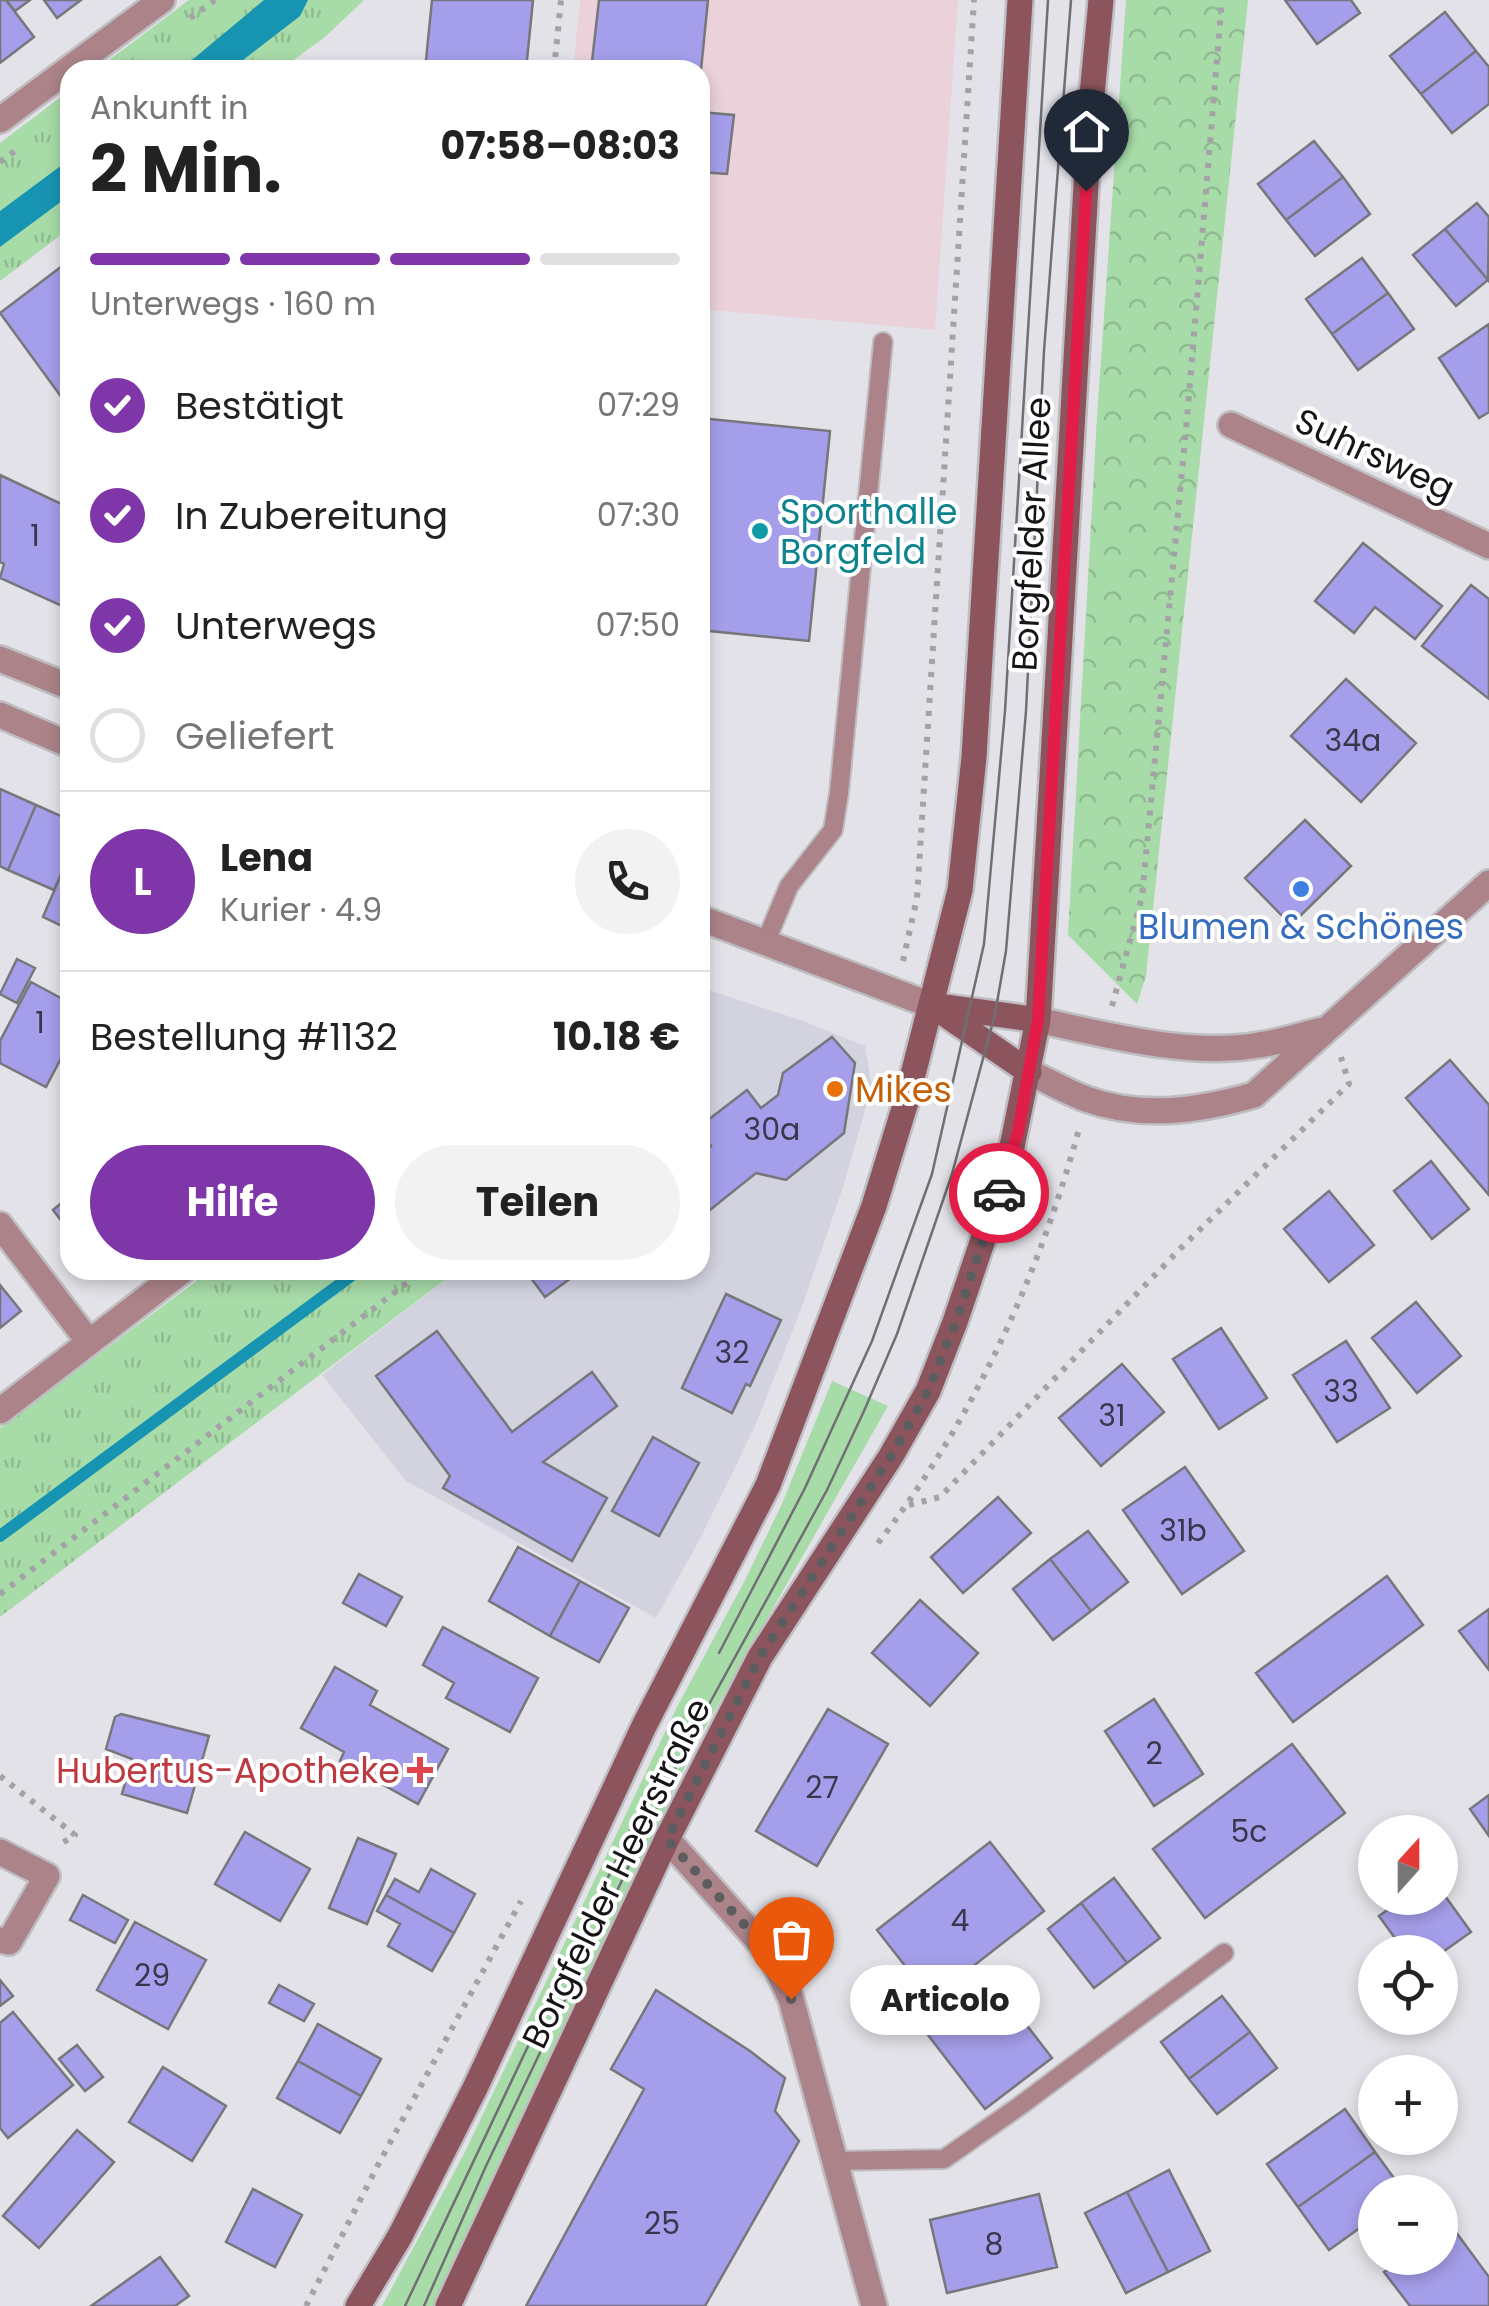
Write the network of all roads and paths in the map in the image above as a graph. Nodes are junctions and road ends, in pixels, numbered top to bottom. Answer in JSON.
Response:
{"nodes":[{"id":1,"x":162,"y":0,"type":"edge"},
{"id":2,"x":561,"y":0,"type":"edge"},
{"id":3,"x":974,"y":0,"type":"edge"},
{"id":4,"x":1020,"y":0,"type":"edge"},
{"id":5,"x":1101,"y":0,"type":"edge"},
{"id":6,"x":1222,"y":0,"type":"edge"},
{"id":7,"x":81,"y":60,"type":"edge"},
{"id":8,"x":555,"y":60,"type":"edge"},
{"id":9,"x":60,"y":76,"type":"edge"},
{"id":10,"x":0,"y":120,"type":"edge"},
{"id":11,"x":883,"y":342,"type":"dead end"},
{"id":12,"x":1230,"y":425,"type":"dead end"},
{"id":13,"x":1489,"y":546,"type":"edge"},
{"id":14,"x":0,"y":659,"type":"edge"},
{"id":15,"x":60,"y":683,"type":"edge"},
{"id":16,"x":0,"y":715,"type":"edge"},
{"id":17,"x":60,"y":741,"type":"edge"},
{"id":18,"x":1489,"y":883,"type":"edge"},
{"id":19,"x":710,"y":921,"type":"edge"},
{"id":20,"x":766,"y":941,"type":"junction"},
{"id":21,"x":896,"y":992,"type":"junction"},
{"id":22,"x":933,"y":1006,"type":"junction"},
{"id":23,"x":1038,"y":1020,"type":"junction"},
{"id":24,"x":1332,"y":1028,"type":"junction"},
{"id":25,"x":1104,"y":1035,"type":"junction"},
{"id":26,"x":1030,"y":1072,"type":"junction"},
{"id":27,"x":1087,"y":1100,"type":"junction"},
{"id":28,"x":0,"y":1225,"type":"edge"},
{"id":29,"x":170,"y":1280,"type":"edge"},
{"id":30,"x":411,"y":1280,"type":"edge"},
{"id":31,"x":89,"y":1342,"type":"junction"},
{"id":32,"x":0,"y":1411,"type":"edge"},
{"id":33,"x":0,"y":1594,"type":"edge"},
{"id":34,"x":0,"y":1776,"type":"edge"},
{"id":35,"x":75,"y":1835,"type":"dead end"},
{"id":36,"x":667,"y":1840,"type":"junction"},
{"id":37,"x":0,"y":1852,"type":"edge"},
{"id":38,"x":524,"y":1897,"type":"dead end"},
{"id":39,"x":0,"y":1940,"type":"edge"},
{"id":40,"x":1224,"y":1953,"type":"dead end"},
{"id":41,"x":832,"y":2161,"type":"junction"},
{"id":42,"x":306,"y":2306,"type":"edge"},
{"id":43,"x":358,"y":2306,"type":"edge"},
{"id":44,"x":448,"y":2306,"type":"edge"},
{"id":45,"x":874,"y":2306,"type":"edge"}],
"edges":[{"from":1,"to":7,"type":"street"},
{"from":2,"to":8,"type":"path"},
{"from":3,"to":21,"type":"path"},
{"from":4,"to":22,"type":"main road","name":"Borgfelder Allee"},
{"from":5,"to":23,"type":"main road","name":"Borgfelder Allee"},
{"from":6,"to":25,"type":"path"},
{"from":9,"to":10,"type":"street"},
{"from":11,"to":20,"type":"lane"},
{"from":12,"to":13,"type":"street","name":"Suhrsweg"},
{"from":14,"to":15,"type":"street"},
{"from":16,"to":17,"type":"street"},
{"from":18,"to":24,"type":"street"},
{"from":19,"to":20,"type":"street"},
{"from":20,"to":21,"type":"street"},
{"from":21,"to":22,"type":"street"},
{"from":22,"to":23,"type":"main road"},
{"from":22,"to":26,"type":"main road"},
{"from":22,"to":43,"type":"main road","name":"Borgfelder Heerstraße"},
{"from":23,"to":25,"type":"street"},
{"from":23,"to":26,"type":"main road","name":"Borgfelder Allee"},
{"from":24,"to":25,"type":"street"},
{"from":24,"to":27,"type":"street"},
{"from":24,"to":27,"type":"path"},
{"from":26,"to":27,"type":"street"},
{"from":26,"to":36,"type":"main road","name":"Borgfelder Heerstraße"},
{"from":28,"to":31,"type":"street"},
{"from":29,"to":31,"type":"street"},
{"from":30,"to":33,"type":"path"},
{"from":31,"to":32,"type":"street"},
{"from":34,"to":35,"type":"path"},
{"from":36,"to":41,"type":"street"},
{"from":36,"to":44,"type":"main road","name":"Borgfelder Heerstraße"},
{"from":37,"to":39,"type":"street"},
{"from":38,"to":42,"type":"path"},
{"from":40,"to":41,"type":"lane"},
{"from":41,"to":45,"type":"street"}]}
